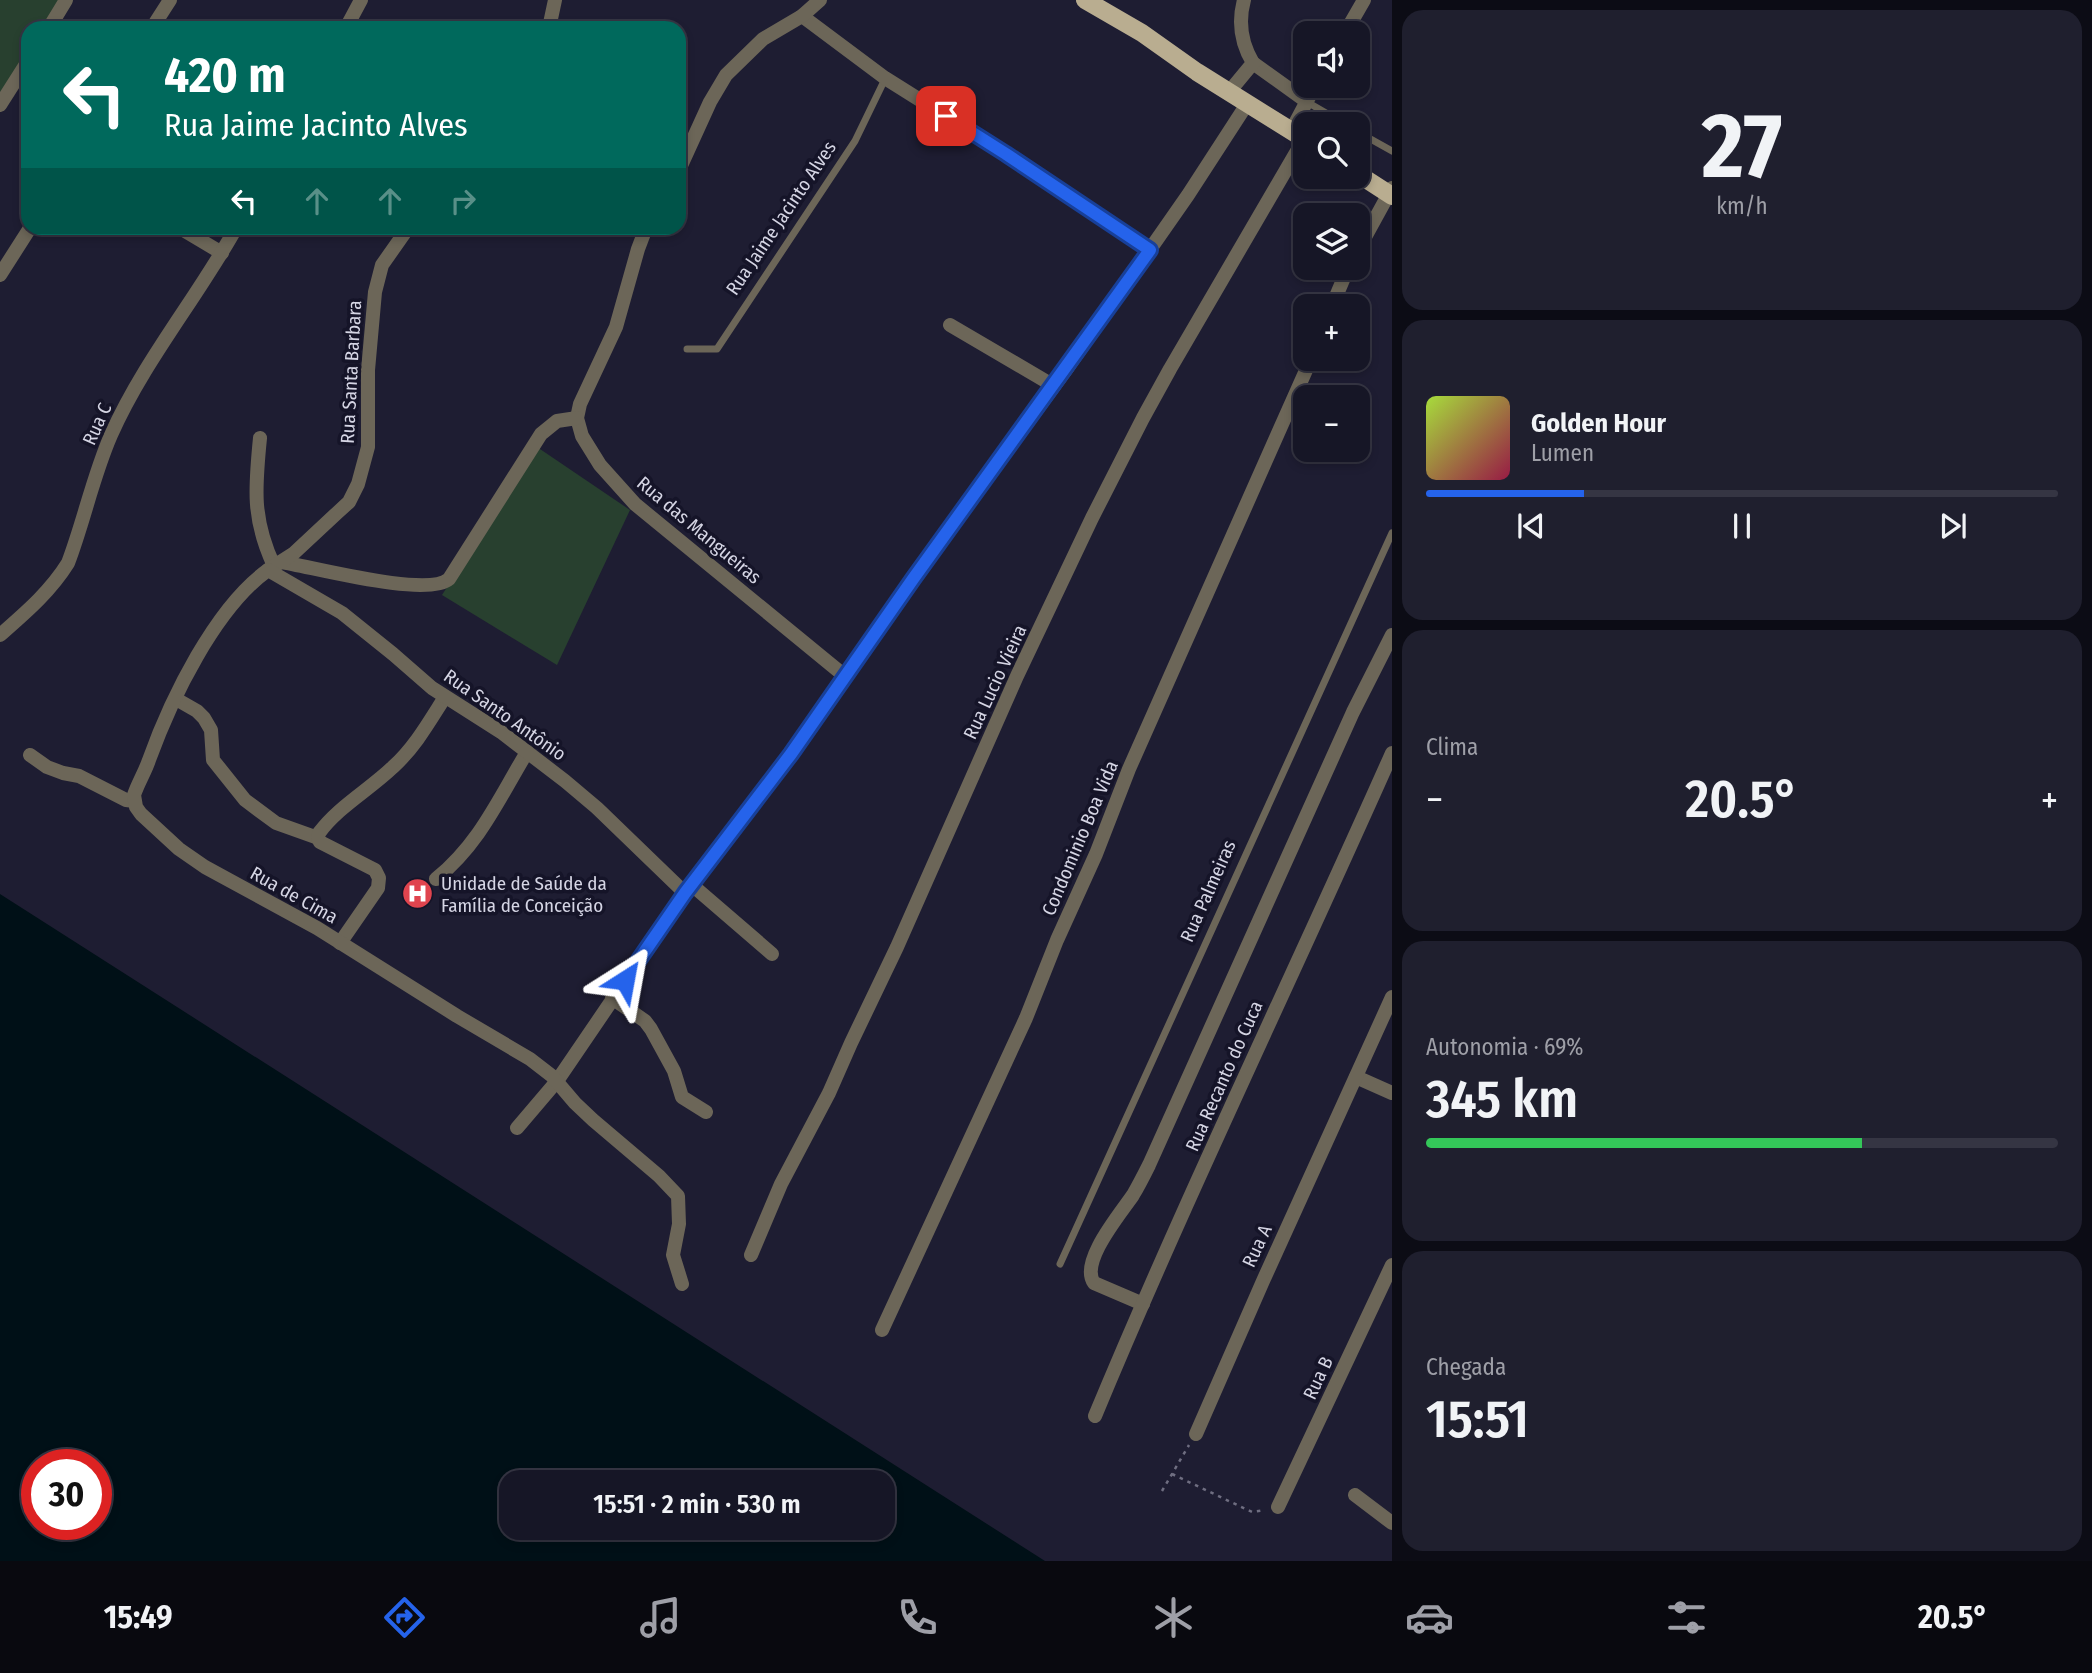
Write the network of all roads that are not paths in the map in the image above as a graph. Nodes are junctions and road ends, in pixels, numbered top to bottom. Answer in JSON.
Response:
{"nodes":[{"id":1,"x":66,"y":0,"type":"edge"},
{"id":2,"x":170,"y":0,"type":"edge"},
{"id":3,"x":361,"y":0,"type":"edge"},
{"id":4,"x":555,"y":0,"type":"edge"},
{"id":5,"x":820,"y":0,"type":"edge"},
{"id":6,"x":1085,"y":0,"type":"edge"},
{"id":7,"x":1244,"y":0,"type":"edge"},
{"id":8,"x":1364,"y":0,"type":"edge"},
{"id":9,"x":802,"y":16,"type":"junction"},
{"id":10,"x":53,"y":21,"type":"edge"},
{"id":11,"x":156,"y":21,"type":"edge"},
{"id":12,"x":349,"y":21,"type":"edge"},
{"id":13,"x":550,"y":21,"type":"edge"},
{"id":14,"x":1352,"y":21,"type":"edge"},
{"id":15,"x":1253,"y":63,"type":"junction"},
{"id":16,"x":21,"y":72,"type":"edge"},
{"id":17,"x":885,"y":78,"type":"junction"},
{"id":18,"x":1229,"y":92,"type":"junction"},
{"id":19,"x":1308,"y":98,"type":"edge"},
{"id":20,"x":1306,"y":101,"type":"junction"},
{"id":21,"x":1247,"y":104,"type":"junction"},
{"id":22,"x":0,"y":105,"type":"edge"},
{"id":23,"x":1304,"y":112,"type":"edge"},
{"id":24,"x":1325,"y":112,"type":"edge"},
{"id":25,"x":1293,"y":133,"type":"edge"},
{"id":26,"x":1370,"y":139,"type":"edge"},
{"id":27,"x":1293,"y":149,"type":"edge"},
{"id":28,"x":1392,"y":151,"type":"edge"},
{"id":29,"x":686,"y":155,"type":"edge"},
{"id":30,"x":1370,"y":181,"type":"edge"},
{"id":31,"x":1391,"y":193,"type":"edge"},
{"id":32,"x":1370,"y":229,"type":"edge"},
{"id":33,"x":26,"y":235,"type":"edge"},
{"id":34,"x":192,"y":235,"type":"edge"},
{"id":35,"x":232,"y":235,"type":"edge"},
{"id":36,"x":403,"y":235,"type":"edge"},
{"id":37,"x":643,"y":235,"type":"edge"},
{"id":38,"x":1150,"y":250,"type":"junction"},
{"id":39,"x":222,"y":253,"type":"junction"},
{"id":40,"x":0,"y":275,"type":"edge"},
{"id":41,"x":950,"y":325,"type":"dead end"},
{"id":42,"x":687,"y":349,"type":"dead end"},
{"id":43,"x":1306,"y":371,"type":"edge"},
{"id":44,"x":1054,"y":386,"type":"junction"},
{"id":45,"x":577,"y":418,"type":"junction"},
{"id":46,"x":260,"y":438,"type":"dead end"},
{"id":47,"x":1392,"y":533,"type":"edge"},
{"id":48,"x":275,"y":566,"type":"junction"},
{"id":49,"x":0,"y":635,"type":"edge"},
{"id":50,"x":1392,"y":635,"type":"edge"},
{"id":51,"x":846,"y":677,"type":"junction"},
{"id":52,"x":445,"y":697,"type":"junction"},
{"id":53,"x":176,"y":699,"type":"junction"},
{"id":54,"x":527,"y":752,"type":"junction"},
{"id":55,"x":1392,"y":753,"type":"edge"},
{"id":56,"x":30,"y":755,"type":"dead end"},
{"id":57,"x":134,"y":802,"type":"junction"},
{"id":58,"x":318,"y":838,"type":"junction"},
{"id":59,"x":436,"y":879,"type":"dead end"},
{"id":60,"x":688,"y":889,"type":"junction"},
{"id":61,"x":340,"y":943,"type":"junction"},
{"id":62,"x":772,"y":954,"type":"dead end"},
{"id":63,"x":1392,"y":997,"type":"edge"},
{"id":64,"x":612,"y":998,"type":"junction"},
{"id":65,"x":1356,"y":1077,"type":"junction"},
{"id":66,"x":557,"y":1080,"type":"junction"},
{"id":67,"x":1392,"y":1093,"type":"edge"},
{"id":68,"x":706,"y":1112,"type":"dead end"},
{"id":69,"x":517,"y":1128,"type":"dead end"},
{"id":70,"x":751,"y":1255,"type":"dead end"},
{"id":71,"x":1060,"y":1264,"type":"dead end"},
{"id":72,"x":1392,"y":1265,"type":"edge"},
{"id":73,"x":682,"y":1284,"type":"dead end"},
{"id":74,"x":1143,"y":1304,"type":"junction"},
{"id":75,"x":881,"y":1331,"type":"dead end"},
{"id":76,"x":1095,"y":1416,"type":"dead end"},
{"id":77,"x":1196,"y":1434,"type":"road end"},
{"id":78,"x":1355,"y":1495,"type":"dead end"},
{"id":79,"x":1278,"y":1507,"type":"road end"},
{"id":80,"x":1392,"y":1523,"type":"edge"}],
"edges":[{"from":1,"to":10,"type":"street"},
{"from":2,"to":11,"type":"street"},
{"from":3,"to":12,"type":"street"},
{"from":4,"to":13,"type":"street"},
{"from":5,"to":9,"type":"street"},
{"from":6,"to":18,"type":"main road"},
{"from":7,"to":15,"type":"street"},
{"from":8,"to":14,"type":"street"},
{"from":9,"to":17,"type":"street"},
{"from":9,"to":29,"type":"street"},
{"from":15,"to":18,"type":"street"},
{"from":15,"to":20,"type":"street"},
{"from":16,"to":22,"type":"street"},
{"from":17,"to":38,"type":"street"},
{"from":17,"to":42,"type":"lane","name":"Rua Jaime Jacinto Alves"},
{"from":18,"to":21,"type":"main road"},
{"from":19,"to":20,"type":"street","name":"Rua Lucio Vieira"},
{"from":20,"to":23,"type":"street","name":"Rua Lucio Vieira"},
{"from":20,"to":24,"type":"lane"},
{"from":21,"to":25,"type":"main road"},
{"from":21,"to":38,"type":"street"},
{"from":26,"to":28,"type":"lane"},
{"from":27,"to":70,"type":"street","name":"Rua Lucio Vieira"},
{"from":30,"to":31,"type":"main road"},
{"from":31,"to":32,"type":"street"},
{"from":33,"to":40,"type":"street"},
{"from":34,"to":39,"type":"street"},
{"from":35,"to":39,"type":"street","name":"Rua C"},
{"from":36,"to":48,"type":"street","name":"Rua Santa Barbara"},
{"from":37,"to":45,"type":"street"},
{"from":38,"to":44,"type":"street"},
{"from":39,"to":49,"type":"street","name":"Rua C"},
{"from":41,"to":44,"type":"street"},
{"from":43,"to":75,"type":"street","name":"Condominio Boa Vida"},
{"from":44,"to":51,"type":"street"},
{"from":45,"to":48,"type":"street"},
{"from":45,"to":51,"type":"street","name":"Rua das Mangueiras"},
{"from":46,"to":48,"type":"street"},
{"from":47,"to":71,"type":"lane","name":"Rua Palmeiras"},
{"from":48,"to":52,"type":"street","name":"Rua Santo Antônio"},
{"from":48,"to":53,"type":"street"},
{"from":50,"to":74,"type":"street"},
{"from":51,"to":60,"type":"street"},
{"from":52,"to":54,"type":"street","name":"Rua Santo Antônio"},
{"from":52,"to":58,"type":"street"},
{"from":53,"to":57,"type":"street"},
{"from":53,"to":58,"type":"street"},
{"from":54,"to":59,"type":"street"},
{"from":54,"to":60,"type":"street","name":"Rua Santo Antônio"},
{"from":55,"to":74,"type":"street","name":"Rua Recanto do Cuca"},
{"from":56,"to":57,"type":"street"},
{"from":57,"to":61,"type":"street","name":"Rua de Cima"},
{"from":58,"to":61,"type":"street"},
{"from":60,"to":62,"type":"street","name":"Rua Santo Antônio"},
{"from":60,"to":64,"type":"street"},
{"from":61,"to":66,"type":"street","name":"Rua de Cima"},
{"from":63,"to":65,"type":"street","name":"Rua A"},
{"from":64,"to":66,"type":"street"},
{"from":64,"to":68,"type":"street"},
{"from":65,"to":67,"type":"street"},
{"from":65,"to":77,"type":"street","name":"Rua A"},
{"from":66,"to":69,"type":"street"},
{"from":66,"to":73,"type":"street","name":"Rua de Cima"},
{"from":72,"to":79,"type":"street","name":"Rua B"},
{"from":74,"to":76,"type":"street","name":"Rua Recanto do Cuca"},
{"from":78,"to":80,"type":"street"}]}
